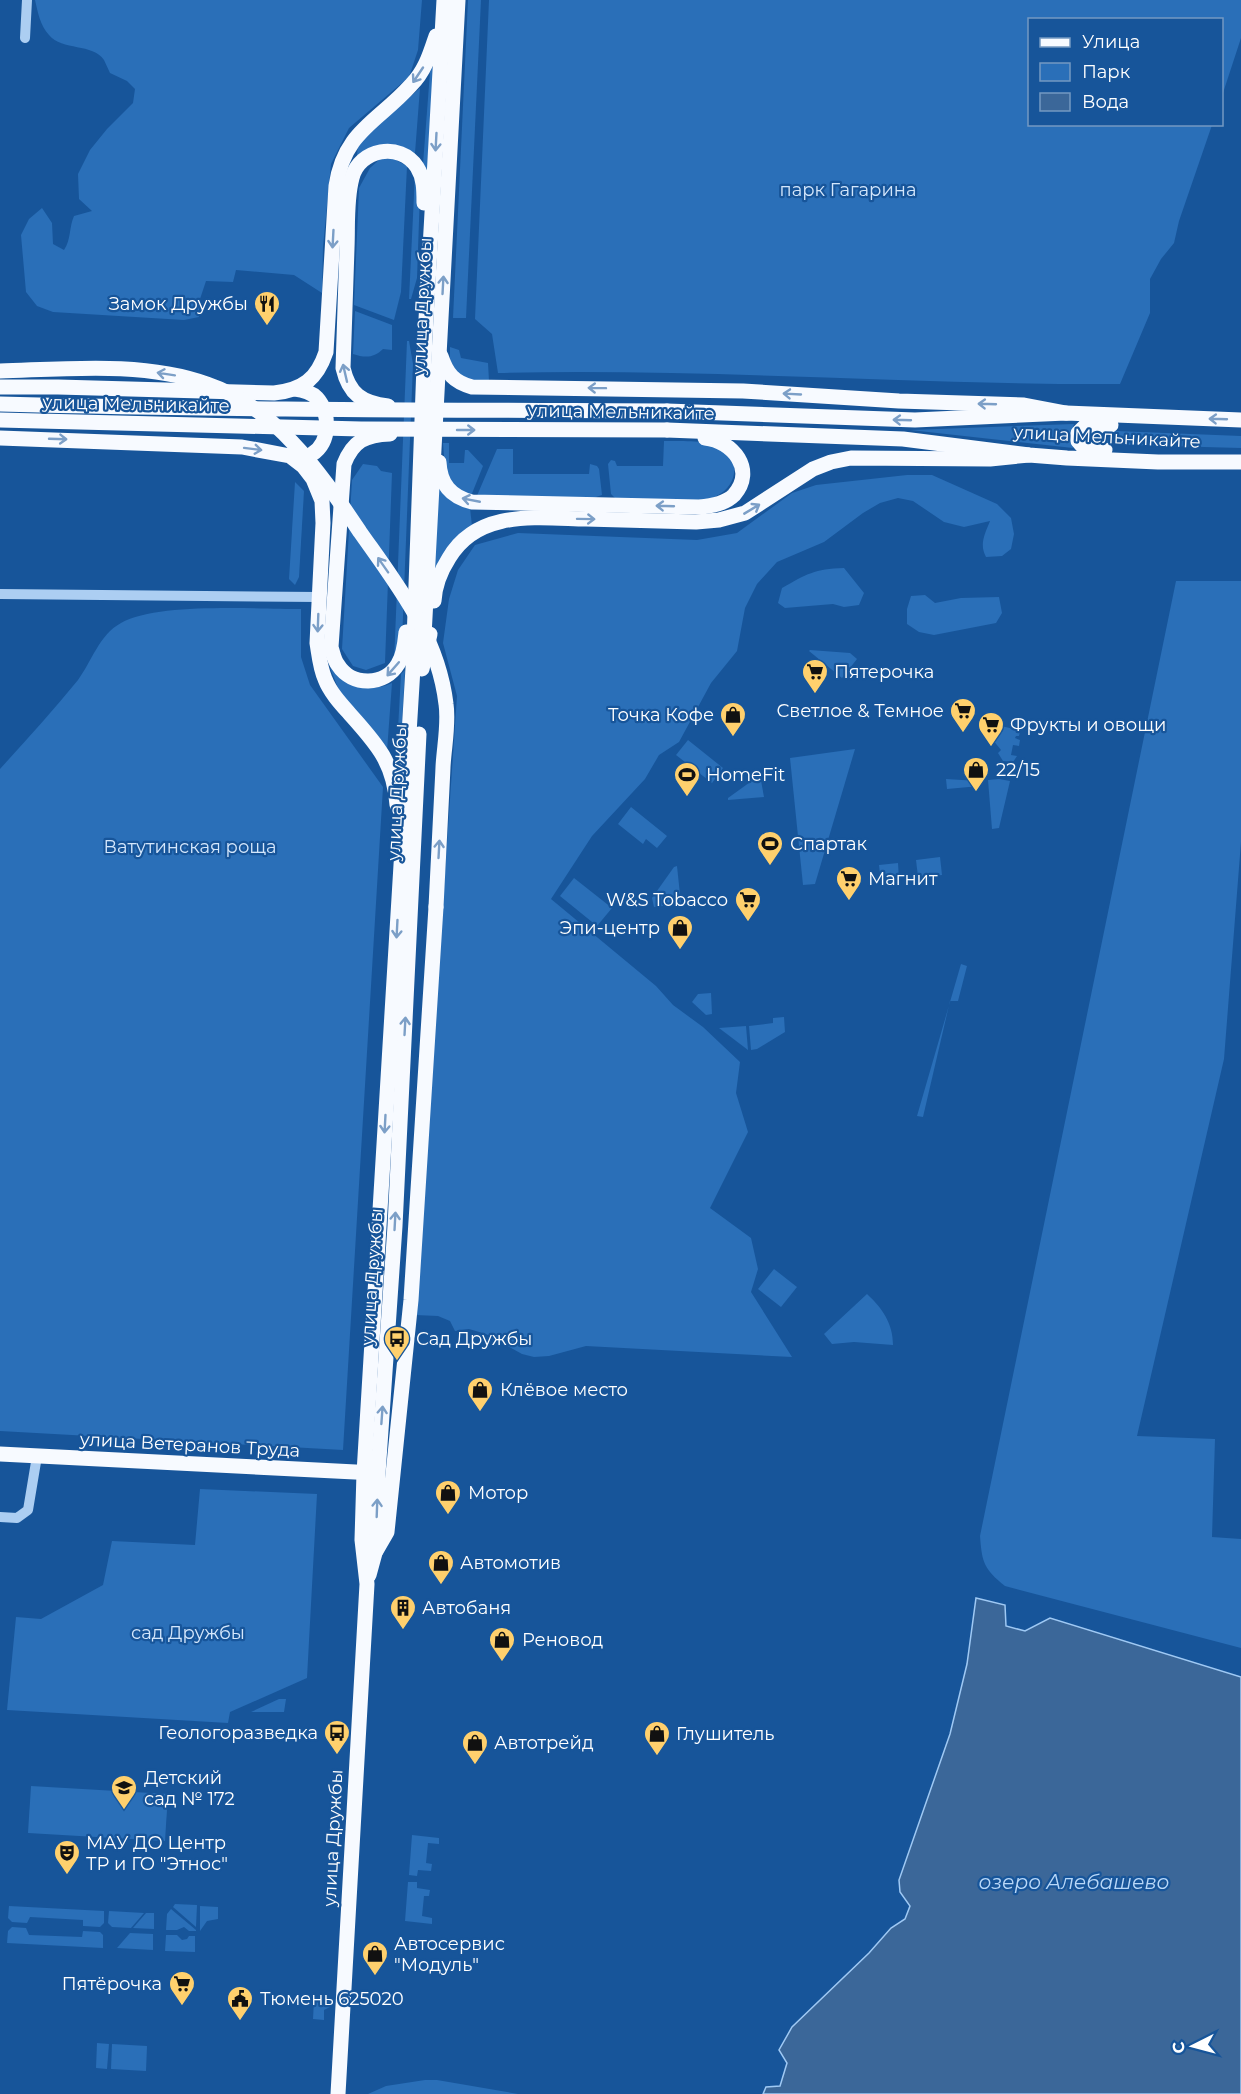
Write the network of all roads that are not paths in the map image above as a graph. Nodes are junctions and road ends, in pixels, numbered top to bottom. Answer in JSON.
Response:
{"nodes":[{"id":1,"x":27,"y":0,"type":"edge"},
{"id":2,"x":441,"y":0,"type":"edge"},
{"id":3,"x":458,"y":0,"type":"edge"},
{"id":4,"x":25,"y":38,"type":"dead end"},
{"id":5,"x":430,"y":250,"type":"junction"},
{"id":6,"x":440,"y":351,"type":"junction"},
{"id":7,"x":0,"y":371,"type":"edge"},
{"id":8,"x":0,"y":387,"type":"edge"},
{"id":9,"x":295,"y":389,"type":"junction"},
{"id":10,"x":0,"y":404,"type":"edge"},
{"id":11,"x":408,"y":410,"type":"junction"},
{"id":12,"x":1066,"y":413,"type":"junction"},
{"id":13,"x":1167,"y":417,"type":"junction"},
{"id":14,"x":0,"y":420,"type":"edge"},
{"id":15,"x":1241,"y":420,"type":"edge"},
{"id":16,"x":435,"y":423,"type":"junction"},
{"id":17,"x":408,"y":429,"type":"junction"},
{"id":18,"x":667,"y":430,"type":"junction"},
{"id":19,"x":0,"y":438,"type":"edge"},
{"id":20,"x":1029,"y":455,"type":"junction"},
{"id":21,"x":290,"y":456,"type":"junction"},
{"id":22,"x":1207,"y":462,"type":"junction"},
{"id":23,"x":1241,"y":462,"type":"edge"},
{"id":24,"x":416,"y":572,"type":"junction"},
{"id":25,"x":0,"y":594,"type":"edge"},
{"id":26,"x":319,"y":597,"type":"junction"},
{"id":27,"x":422,"y":669,"type":"junction"},
{"id":28,"x":400,"y":871,"type":"junction"},
{"id":29,"x":0,"y":1454,"type":"edge"},
{"id":30,"x":37,"y":1456,"type":"junction"},
{"id":31,"x":371,"y":1473,"type":"junction"},
{"id":32,"x":394,"y":1474,"type":"junction"},
{"id":33,"x":0,"y":1517,"type":"edge"},
{"id":34,"x":375,"y":1553,"type":"junction"},
{"id":35,"x":367,"y":1584,"type":"junction"},
{"id":36,"x":338,"y":2094,"type":"edge"}],
"edges":[{"from":1,"to":4,"type":"street"},
{"from":2,"to":5,"type":"main road","name":"улица Дружбы","one_way":true},
{"from":2,"to":9,"type":"main road","one_way":true},
{"from":6,"to":3,"type":"main road","name":"улица Дружбы","one_way":true},
{"from":11,"to":5,"type":"main road","one_way":true,"bridge":true},
{"from":5,"to":24,"type":"main road","name":"улица Дружбы"},
{"from":12,"to":6,"type":"main road","one_way":true},
{"from":6,"to":16,"type":"main road","name":"улица Дружбы"},
{"from":32,"to":7,"type":"main road","one_way":true,"bridge":true},
{"from":8,"to":9,"type":"main road"},
{"from":9,"to":21,"type":"main road"},
{"from":10,"to":11,"type":"main road","name":"улица Мельникайте","bridge":true},
{"from":12,"to":11,"type":"main road","name":"улица Мельникайте","one_way":true,"bridge":true},
{"from":12,"to":13,"type":"main road","name":"улица Мельникайте"},
{"from":15,"to":13,"type":"main road","name":"улица Мельникайте","one_way":true},
{"from":13,"to":22,"type":"main road"},
{"from":14,"to":17,"type":"main road","name":"улица Мельникайте","bridge":true},
{"from":18,"to":16,"type":"main road","one_way":true},
{"from":16,"to":27,"type":"main road","name":"улица Дружбы"},
{"from":17,"to":18,"type":"main road","name":"улица Мельникайте","one_way":true,"bridge":true},
{"from":24,"to":17,"type":"main road","one_way":true,"bridge":true},
{"from":18,"to":20,"type":"main road","name":"улица Мельникайте"},
{"from":19,"to":21,"type":"main road","one_way":true},
{"from":20,"to":22,"type":"main road","name":"улица Мельникайте"},
{"from":27,"to":20,"type":"main road","one_way":true},
{"from":21,"to":26,"type":"main road"},
{"from":22,"to":23,"type":"main road","name":"улица Мельникайте"},
{"from":24,"to":28,"type":"main road","name":"улица Дружбы"},
{"from":25,"to":26,"type":"street"},
{"from":26,"to":28,"type":"main road","one_way":true},
{"from":31,"to":27,"type":"main road","name":"улица Дружбы","one_way":true},
{"from":28,"to":31,"type":"main road","name":"улица Дружбы","one_way":true},
{"from":29,"to":30,"type":"main road","name":"улица Ветеранов Труда"},
{"from":30,"to":31,"type":"main road","name":"улица Ветеранов Труда"},
{"from":30,"to":33,"type":"street"},
{"from":31,"to":32,"type":"main road","name":"улица Ветеранов Труда"},
{"from":34,"to":31,"type":"main road","name":"улица Дружбы","one_way":true},
{"from":31,"to":35,"type":"main road","name":"улица Дружбы"},
{"from":32,"to":34,"type":"main road"},
{"from":34,"to":35,"type":"main road","name":"улица Дружбы"},
{"from":35,"to":36,"type":"main road","name":"улица Дружбы"}]}
